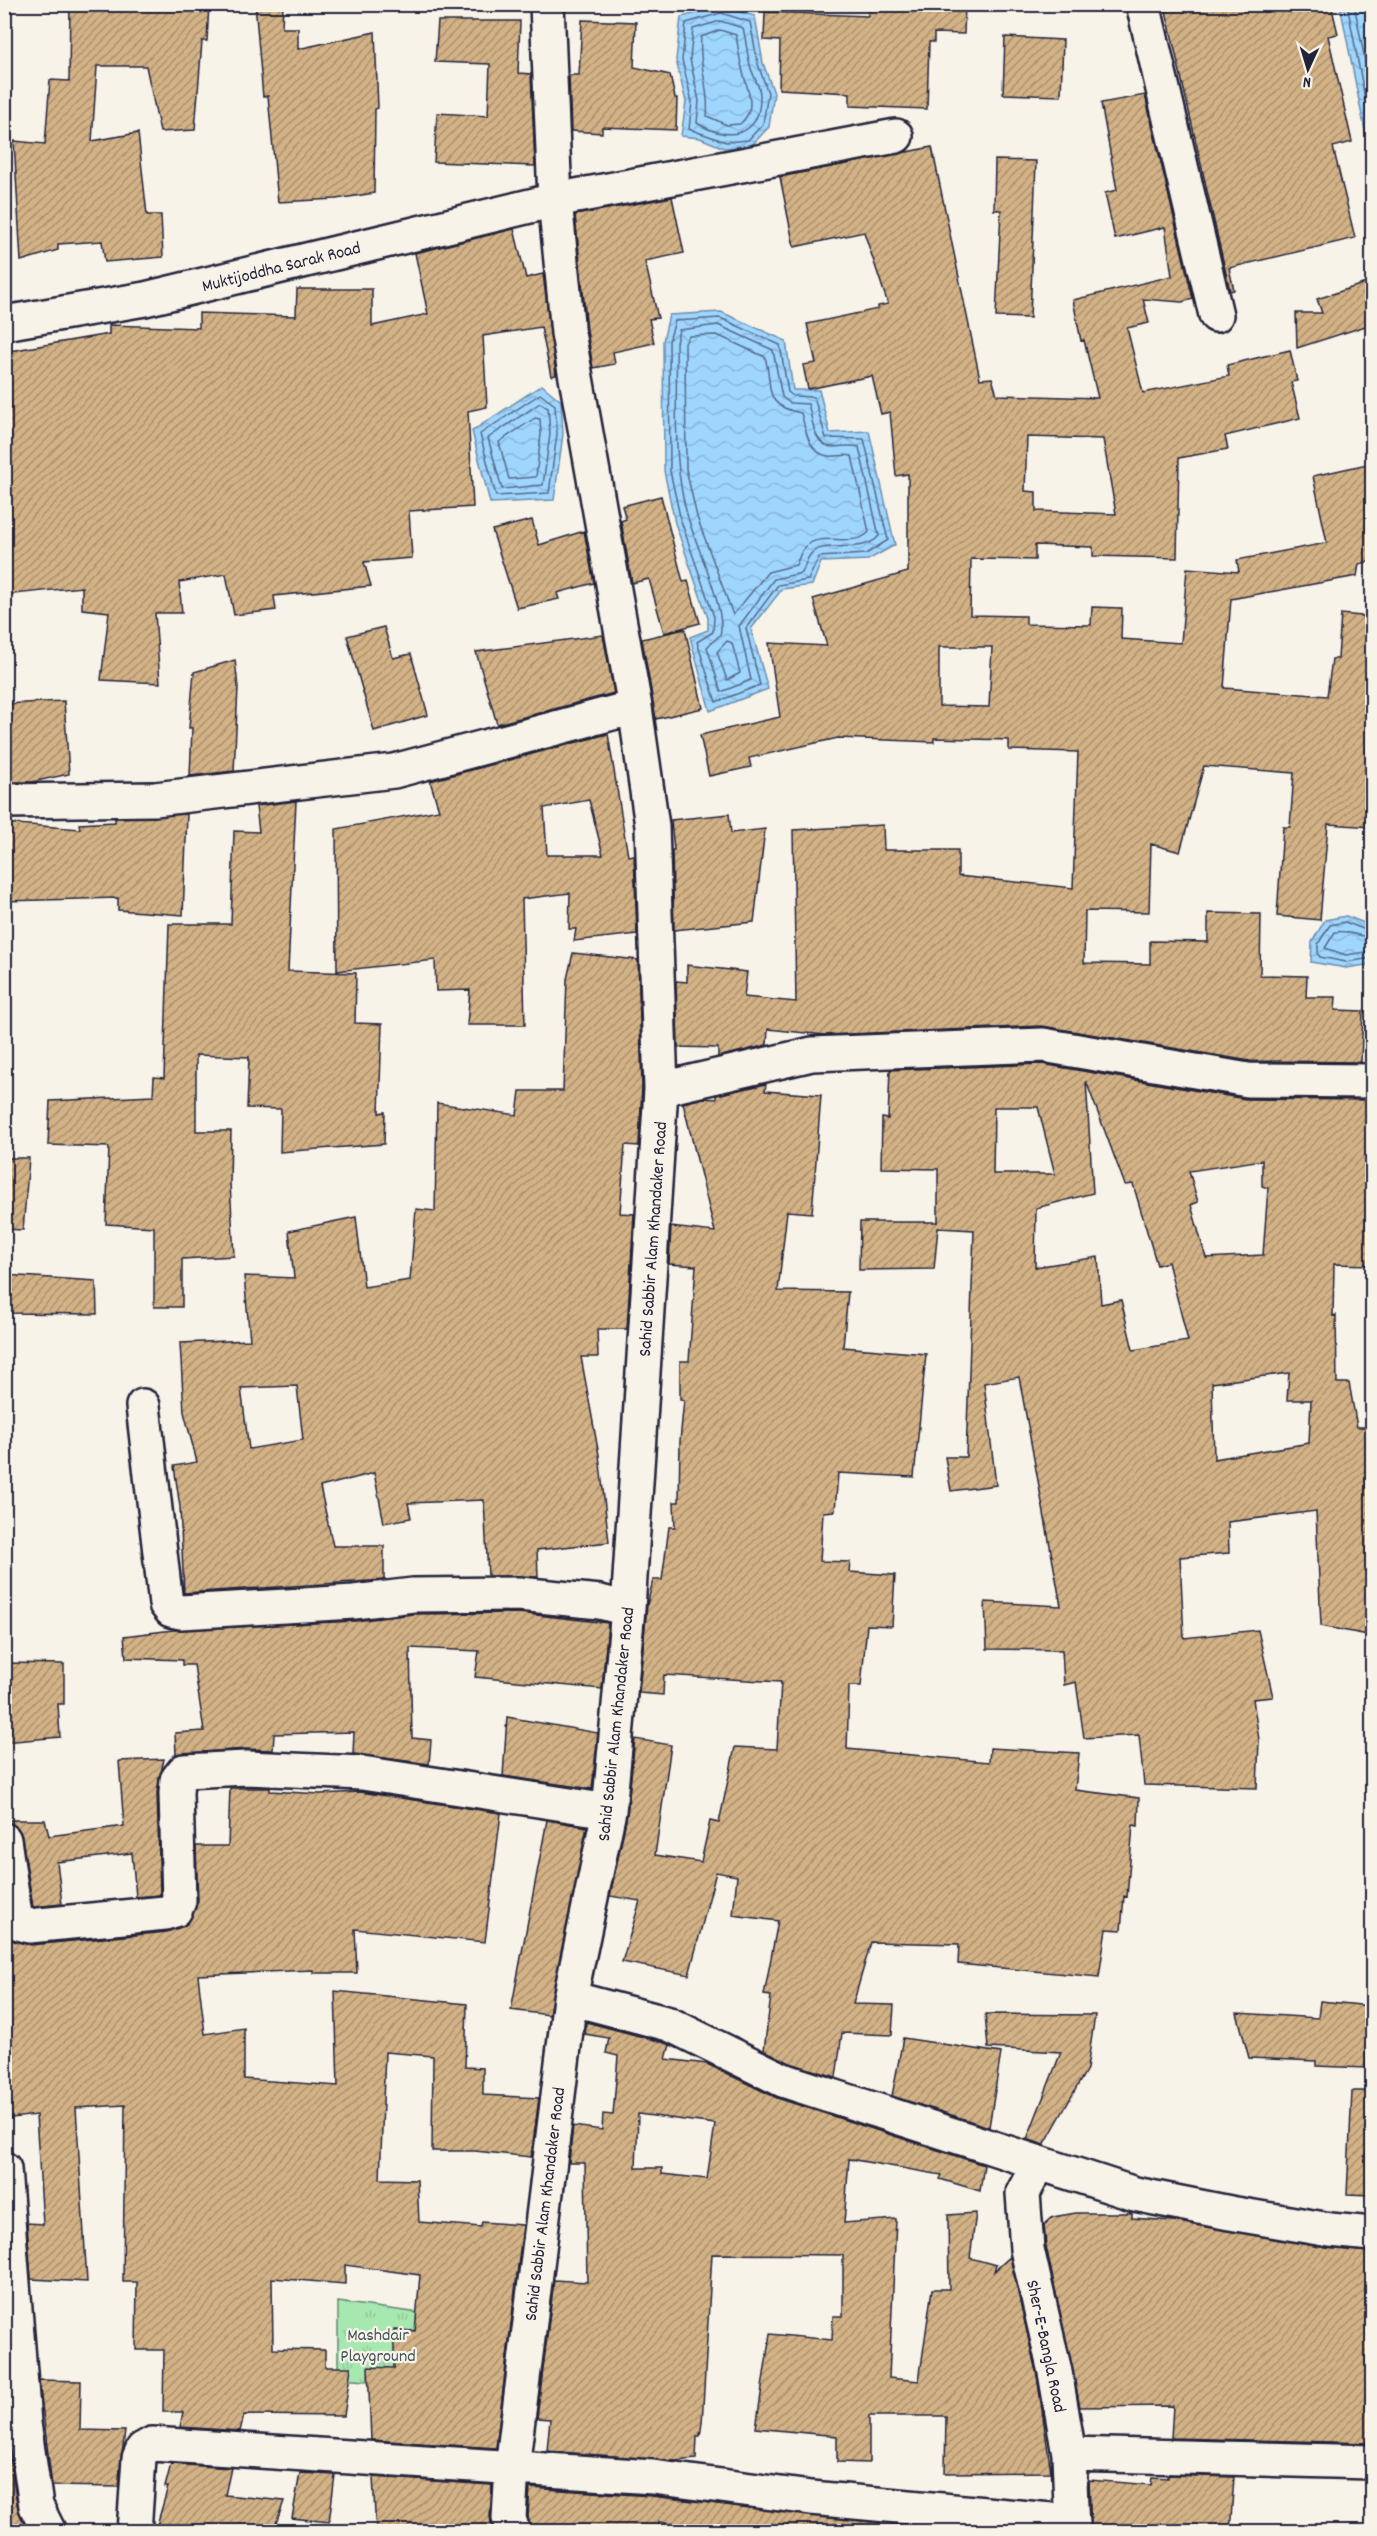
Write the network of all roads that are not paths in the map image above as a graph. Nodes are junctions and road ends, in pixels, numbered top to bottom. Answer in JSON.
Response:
{"nodes":[{"id":1,"x":547,"y":4,"type":"edge"},
{"id":2,"x":1143,"y":4,"type":"edge"},
{"id":3,"x":896,"y":136,"type":"dead end"},
{"id":4,"x":555,"y":200,"type":"junction"},
{"id":5,"x":1216,"y":315,"type":"dead end"},
{"id":6,"x":4,"y":323,"type":"edge"},
{"id":7,"x":635,"y":707,"type":"junction"},
{"id":8,"x":4,"y":801,"type":"edge"},
{"id":9,"x":1372,"y":1081,"type":"edge"},
{"id":10,"x":661,"y":1089,"type":"junction"},
{"id":11,"x":143,"y":1406,"type":"dead end"},
{"id":12,"x":628,"y":1609,"type":"junction"},
{"id":13,"x":609,"y":1811,"type":"junction"},
{"id":14,"x":4,"y":1840,"type":"edge"},
{"id":15,"x":570,"y":1998,"type":"junction"},
{"id":16,"x":1039,"y":2163,"type":"junction"},
{"id":17,"x":4,"y":2169,"type":"edge"},
{"id":18,"x":1372,"y":2234,"type":"edge"},
{"id":19,"x":1069,"y":2454,"type":"junction"},
{"id":20,"x":1372,"y":2462,"type":"edge"},
{"id":21,"x":512,"y":2468,"type":"junction"},
{"id":22,"x":1073,"y":2527,"type":"edge"},
{"id":23,"x":49,"y":2532,"type":"edge"},
{"id":24,"x":134,"y":2532,"type":"edge"},
{"id":25,"x":513,"y":2532,"type":"edge"}],
"edges":[{"from":1,"to":4,"type":"street","name":"Sahid Sabbir Alam Khandaker Road"},
{"from":2,"to":5,"type":"street"},
{"from":3,"to":4,"type":"street","name":"Muktijoddha Sarak Road"},
{"from":4,"to":6,"type":"street","name":"Muktijoddha Sarak Road"},
{"from":4,"to":7,"type":"street","name":"Sahid Sabbir Alam Khandaker Road"},
{"from":7,"to":8,"type":"street"},
{"from":7,"to":10,"type":"street","name":"Sahid Sabbir Alam Khandaker Road"},
{"from":9,"to":10,"type":"street"},
{"from":10,"to":12,"type":"street","name":"Sahid Sabbir Alam Khandaker Road"},
{"from":11,"to":12,"type":"street"},
{"from":12,"to":13,"type":"street","name":"Sahid Sabbir Alam Khandaker Road"},
{"from":13,"to":14,"type":"street"},
{"from":13,"to":15,"type":"street","name":"Sahid Sabbir Alam Khandaker Road"},
{"from":15,"to":16,"type":"street"},
{"from":15,"to":21,"type":"street","name":"Sahid Sabbir Alam Khandaker Road"},
{"from":16,"to":18,"type":"street"},
{"from":16,"to":19,"type":"street","name":"Sher-E-Bangla Road"},
{"from":17,"to":23,"type":"street"},
{"from":19,"to":20,"type":"street"},
{"from":19,"to":22,"type":"street","name":"Sher-E-Bangla Road"},
{"from":21,"to":22,"type":"street"},
{"from":21,"to":24,"type":"street"},
{"from":21,"to":25,"type":"street","name":"Sahid Sabbir Alam Khandaker Road"}]}
